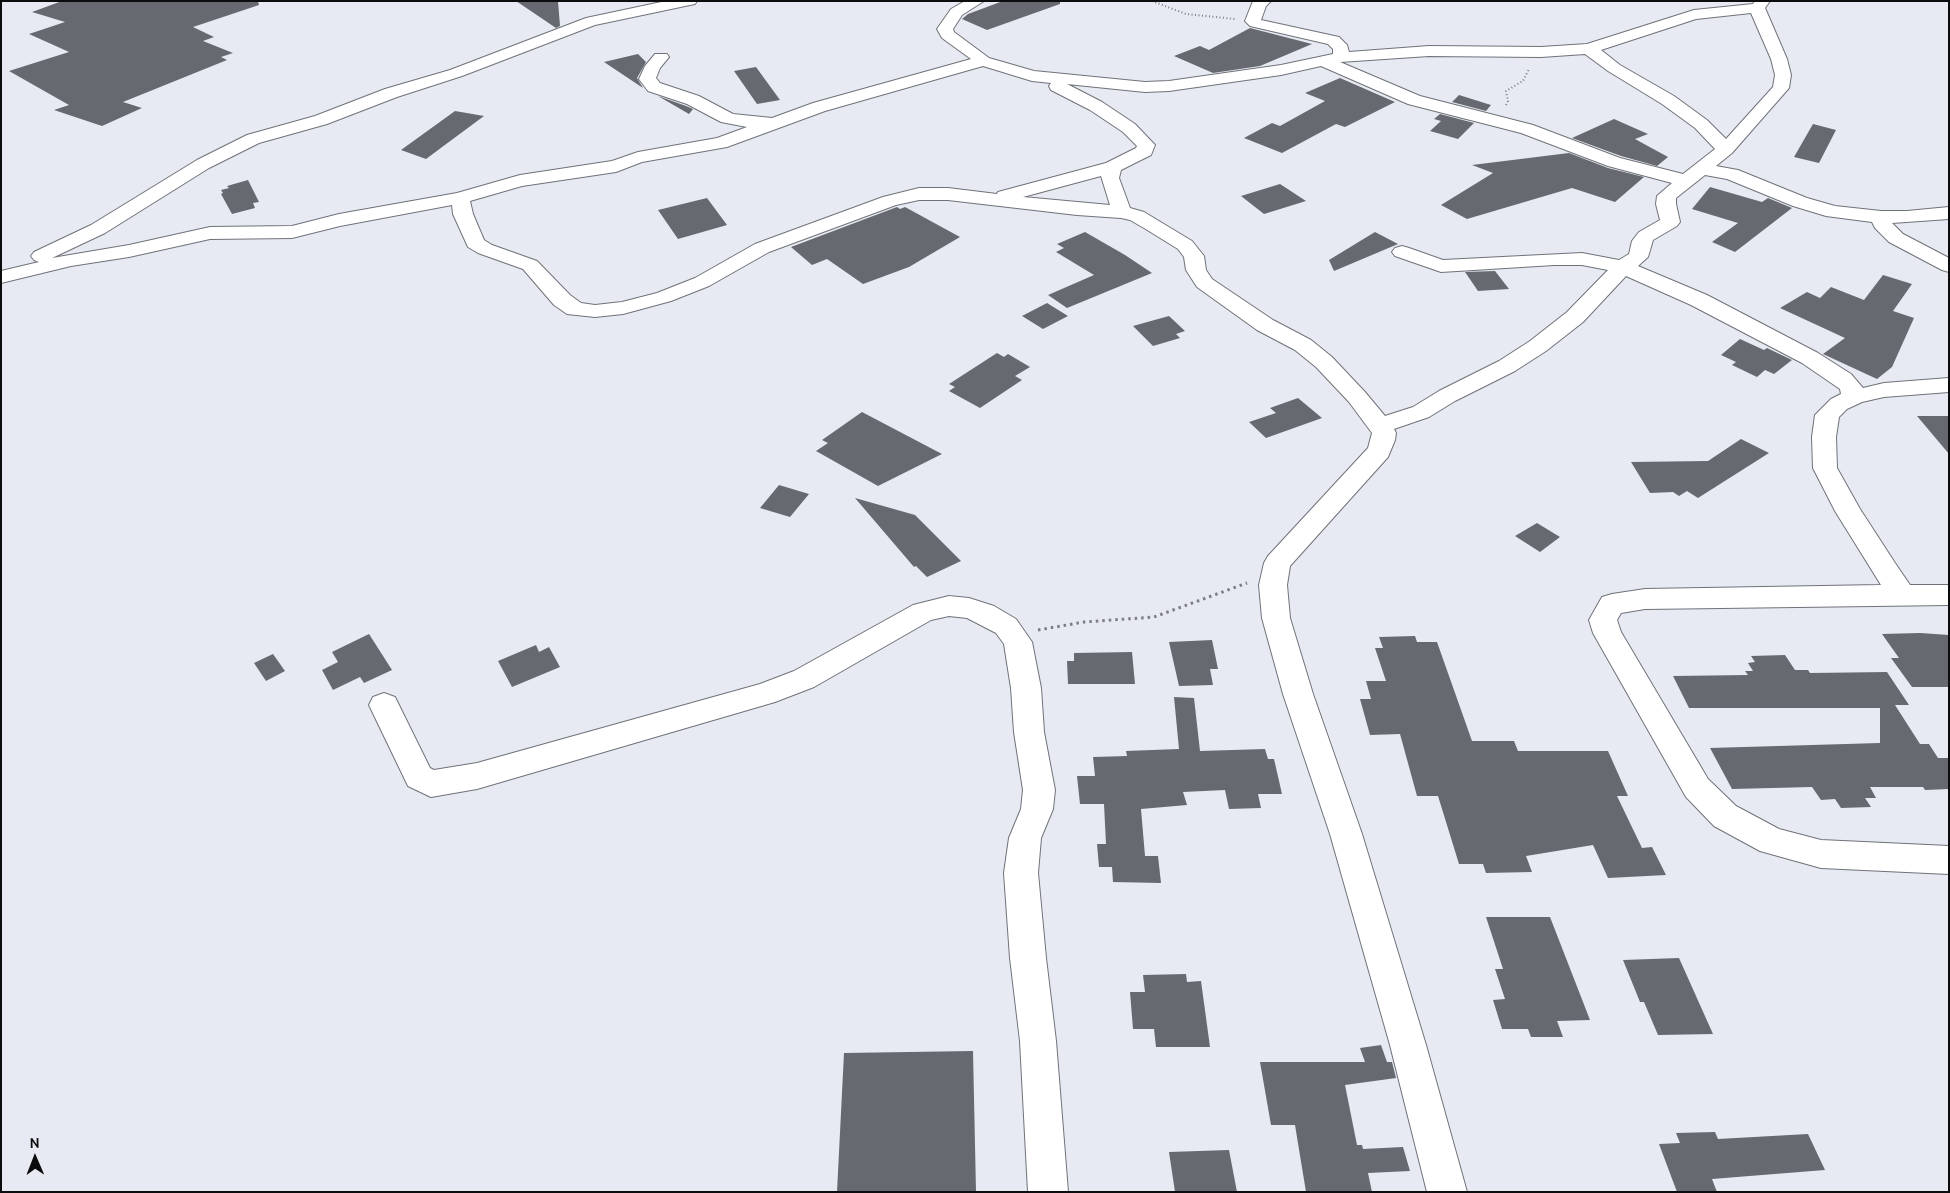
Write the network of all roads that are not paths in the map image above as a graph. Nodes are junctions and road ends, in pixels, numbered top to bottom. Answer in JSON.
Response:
{"nodes":[{"id":1,"x":690,"y":1,"type":"edge"},
{"id":2,"x":977,"y":1,"type":"edge"},
{"id":3,"x":1264,"y":1,"type":"edge"},
{"id":4,"x":1760,"y":5,"type":"edge"},
{"id":5,"x":1589,"y":48,"type":"junction"},
{"id":6,"x":661,"y":57,"type":"dead end"},
{"id":7,"x":1341,"y":57,"type":"junction"},
{"id":8,"x":983,"y":61,"type":"junction"},
{"id":9,"x":1321,"y":61,"type":"junction"},
{"id":10,"x":1032,"y":76,"type":"junction"},
{"id":11,"x":772,"y":123,"type":"junction"},
{"id":12,"x":1726,"y":149,"type":"junction"},
{"id":13,"x":1113,"y":167,"type":"junction"},
{"id":14,"x":1702,"y":170,"type":"junction"},
{"id":15,"x":1686,"y":181,"type":"junction"},
{"id":16,"x":460,"y":198,"type":"junction"},
{"id":17,"x":991,"y":200,"type":"junction"},
{"id":18,"x":1122,"y":212,"type":"junction"},
{"id":19,"x":1949,"y":213,"type":"edge"},
{"id":20,"x":1881,"y":217,"type":"junction"},
{"id":21,"x":1402,"y":252,"type":"dead end"},
{"id":22,"x":1949,"y":266,"type":"edge"},
{"id":23,"x":1624,"y":268,"type":"junction"},
{"id":24,"x":1,"y":276,"type":"edge"},
{"id":25,"x":1949,"y":384,"type":"edge"},
{"id":26,"x":1854,"y":397,"type":"junction"},
{"id":27,"x":1380,"y":426,"type":"junction"},
{"id":28,"x":1902,"y":594,"type":"junction"},
{"id":29,"x":1949,"y":595,"type":"edge"},
{"id":30,"x":384,"y":705,"type":"dead end"},
{"id":31,"x":1949,"y":860,"type":"edge"},
{"id":32,"x":1048,"y":1192,"type":"edge"},
{"id":33,"x":1447,"y":1192,"type":"edge"}],
"edges":[{"from":1,"to":24,"type":"street"},
{"from":2,"to":8,"type":"street"},
{"from":3,"to":7,"type":"street"},
{"from":4,"to":5,"type":"street"},
{"from":4,"to":12,"type":"street"},
{"from":5,"to":7,"type":"street"},
{"from":5,"to":12,"type":"street"},
{"from":6,"to":11,"type":"street"},
{"from":7,"to":9,"type":"street"},
{"from":8,"to":10,"type":"street"},
{"from":8,"to":11,"type":"street"},
{"from":9,"to":10,"type":"street"},
{"from":9,"to":15,"type":"street"},
{"from":10,"to":13,"type":"street"},
{"from":11,"to":16,"type":"street"},
{"from":12,"to":14,"type":"street"},
{"from":13,"to":17,"type":"street"},
{"from":13,"to":18,"type":"street"},
{"from":14,"to":15,"type":"street"},
{"from":14,"to":20,"type":"street"},
{"from":15,"to":23,"type":"street"},
{"from":16,"to":17,"type":"street"},
{"from":16,"to":24,"type":"street"},
{"from":17,"to":18,"type":"street"},
{"from":18,"to":27,"type":"street"},
{"from":19,"to":20,"type":"street"},
{"from":20,"to":22,"type":"street"},
{"from":21,"to":23,"type":"street"},
{"from":23,"to":26,"type":"street"},
{"from":23,"to":27,"type":"street"},
{"from":25,"to":26,"type":"street"},
{"from":26,"to":28,"type":"street"},
{"from":27,"to":33,"type":"street"},
{"from":28,"to":29,"type":"street"},
{"from":28,"to":31,"type":"street"},
{"from":30,"to":32,"type":"street"}]}
